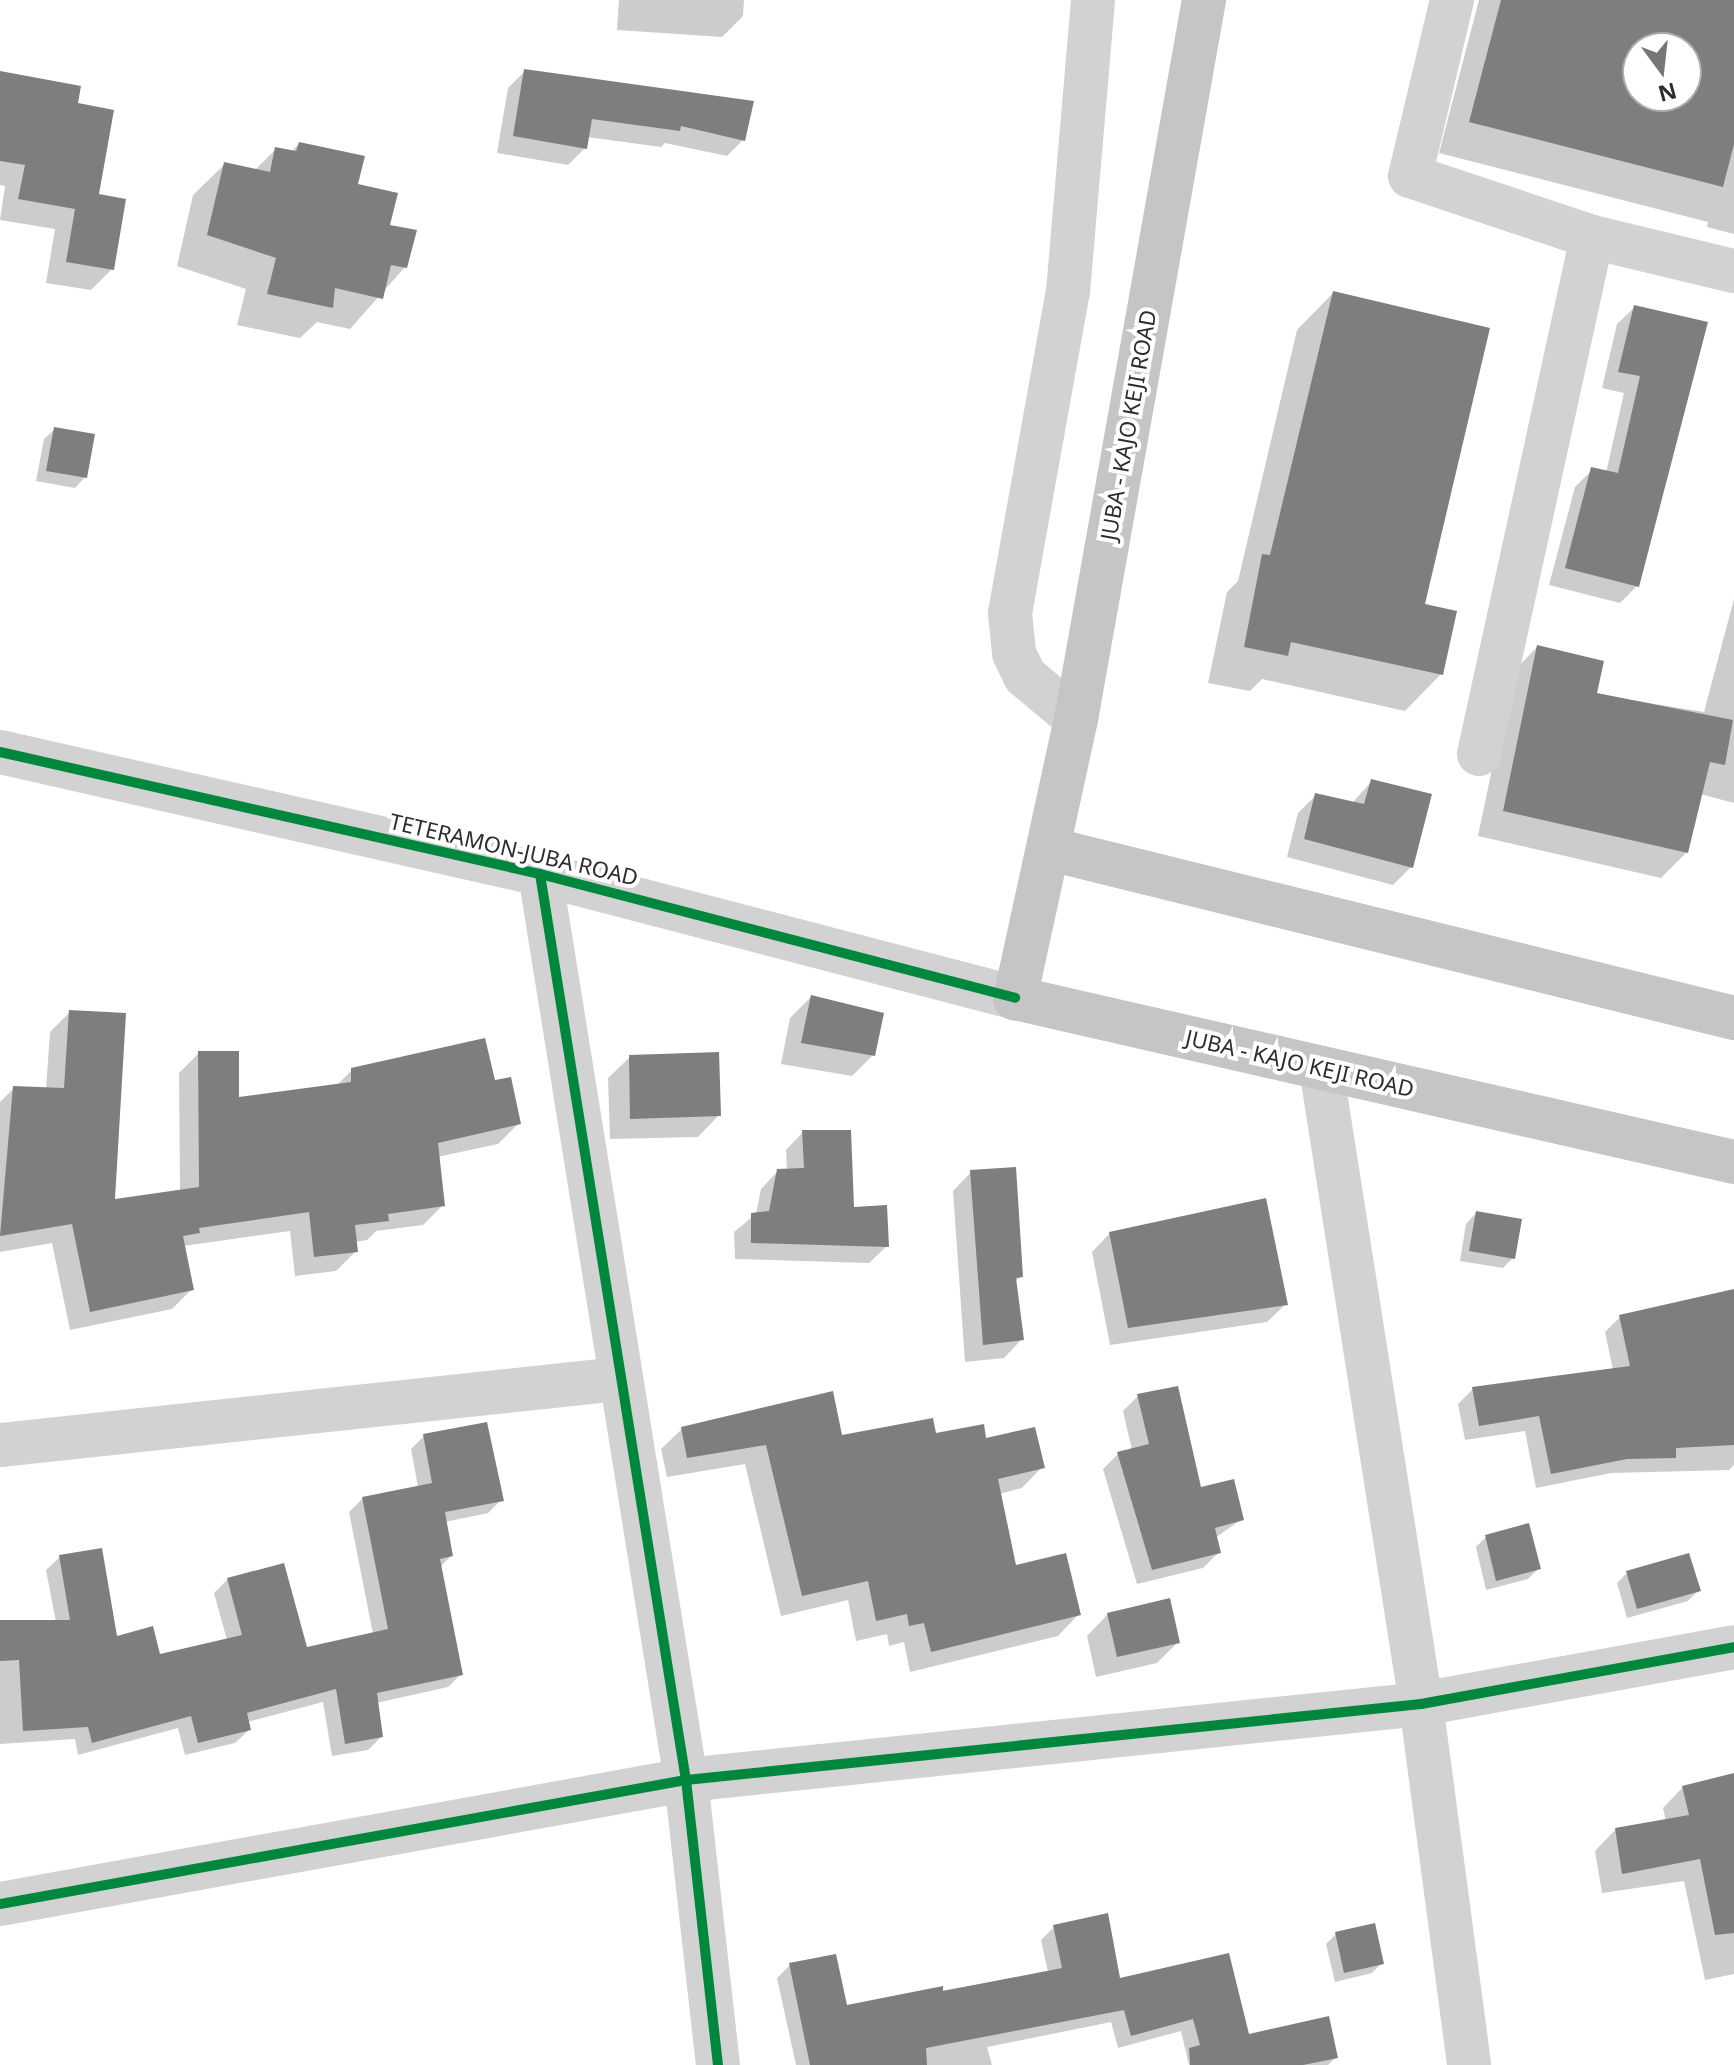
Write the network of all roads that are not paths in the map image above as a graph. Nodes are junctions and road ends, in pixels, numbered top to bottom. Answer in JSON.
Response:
{"nodes":[{"id":1,"x":1093,"y":0,"type":"edge"},
{"id":2,"x":1204,"y":0,"type":"edge"},
{"id":3,"x":1452,"y":0,"type":"edge"},
{"id":4,"x":1592,"y":237,"type":"junction"},
{"id":5,"x":1734,"y":271,"type":"edge"},
{"id":6,"x":1076,"y":719,"type":"junction"},
{"id":7,"x":0,"y":752,"type":"edge"},
{"id":8,"x":1479,"y":754,"type":"dead end"},
{"id":9,"x":1050,"y":849,"type":"junction"},
{"id":10,"x":540,"y":874,"type":"junction"},
{"id":11,"x":1015,"y":998,"type":"junction"},
{"id":12,"x":1734,"y":1018,"type":"edge"},
{"id":13,"x":1321,"y":1068,"type":"junction"},
{"id":14,"x":1734,"y":1162,"type":"edge"},
{"id":15,"x":619,"y":1379,"type":"junction"},
{"id":16,"x":0,"y":1445,"type":"edge"},
{"id":17,"x":1734,"y":1647,"type":"edge"},
{"id":18,"x":1421,"y":1704,"type":"junction"},
{"id":19,"x":686,"y":1780,"type":"junction"},
{"id":20,"x":0,"y":1904,"type":"edge"},
{"id":21,"x":718,"y":2065,"type":"edge"},
{"id":22,"x":1469,"y":2065,"type":"edge"}],
"edges":[{"from":1,"to":6,"type":"street"},
{"from":2,"to":6,"type":"main road","name":"JUBA - KAJO KEJI ROAD"},
{"from":3,"to":4,"type":"street"},
{"from":4,"to":5,"type":"street"},
{"from":4,"to":8,"type":"street"},
{"from":6,"to":9,"type":"main road","name":"JUBA - KAJO KEJI ROAD"},
{"from":7,"to":10,"type":"street","name":"TETERAMON-JUBA ROAD"},
{"from":9,"to":11,"type":"main road","name":"JUBA - KAJO KEJI ROAD"},
{"from":9,"to":12,"type":"main road"},
{"from":10,"to":11,"type":"street","name":"TETERAMON-JUBA ROAD"},
{"from":10,"to":15,"type":"street"},
{"from":11,"to":13,"type":"main road","name":"JUBA - KAJO KEJI ROAD"},
{"from":13,"to":14,"type":"main road","name":"JUBA - KAJO KEJI ROAD"},
{"from":13,"to":18,"type":"street"},
{"from":15,"to":16,"type":"street"},
{"from":15,"to":19,"type":"street"},
{"from":17,"to":18,"type":"street"},
{"from":18,"to":19,"type":"street"},
{"from":18,"to":22,"type":"street"},
{"from":19,"to":20,"type":"street"},
{"from":19,"to":21,"type":"street"}]}
